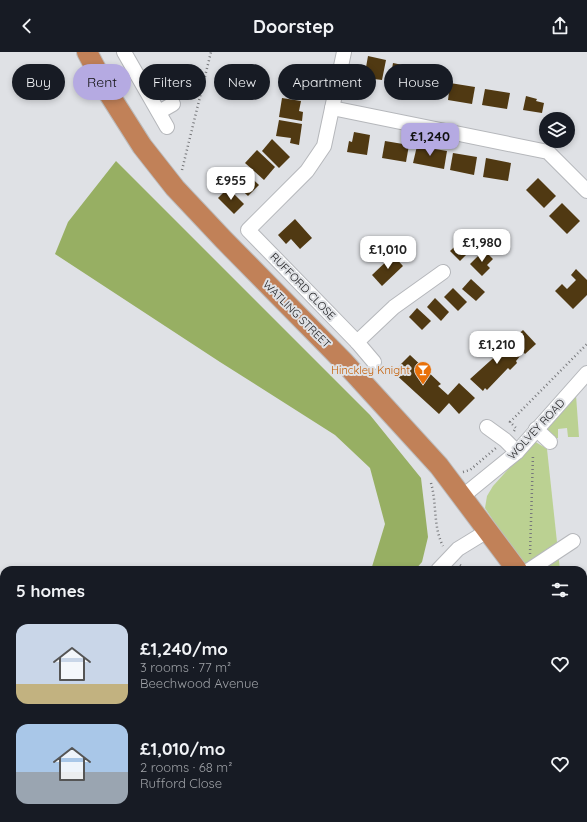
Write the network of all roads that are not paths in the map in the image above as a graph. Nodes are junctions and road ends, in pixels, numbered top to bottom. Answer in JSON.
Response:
{"nodes":[{"id":1,"x":87,"y":52,"type":"edge"},
{"id":2,"x":124,"y":52,"type":"edge"},
{"id":3,"x":344,"y":52,"type":"edge"},
{"id":4,"x":173,"y":104,"type":"dead end"},
{"id":5,"x":332,"y":108,"type":"junction"},
{"id":6,"x":159,"y":112,"type":"junction"},
{"id":7,"x":167,"y":127,"type":"dead end"},
{"id":8,"x":587,"y":191,"type":"edge"},
{"id":9,"x":443,"y":272,"type":"dead end"},
{"id":10,"x":357,"y":342,"type":"junction"},
{"id":11,"x":374,"y":362,"type":"dead end"},
{"id":12,"x":587,"y":373,"type":"edge"},
{"id":13,"x":487,"y":427,"type":"dead end"},
{"id":14,"x":536,"y":429,"type":"junction"},
{"id":15,"x":550,"y":442,"type":"dead end"},
{"id":16,"x":517,"y":452,"type":"junction"},
{"id":17,"x":463,"y":496,"type":"junction"},
{"id":18,"x":489,"y":530,"type":"junction"},
{"id":19,"x":573,"y":541,"type":"dead end"},
{"id":20,"x":442,"y":566,"type":"edge"},
{"id":21,"x":514,"y":566,"type":"edge"},
{"id":22,"x":535,"y":566,"type":"edge"}],
"edges":[{"from":1,"to":17,"type":"highway","name":"WATLING STREET"},
{"from":2,"to":6,"type":"street"},
{"from":3,"to":5,"type":"street"},
{"from":4,"to":6,"type":"street"},
{"from":5,"to":8,"type":"street"},
{"from":5,"to":10,"type":"street","name":"RUFFORD CLOSE"},
{"from":6,"to":7,"type":"street"},
{"from":9,"to":10,"type":"street"},
{"from":10,"to":11,"type":"street","name":"RUFFORD CLOSE"},
{"from":12,"to":14,"type":"street","name":"WOLVEY ROAD"},
{"from":13,"to":16,"type":"street"},
{"from":14,"to":15,"type":"street"},
{"from":14,"to":16,"type":"street","name":"WOLVEY ROAD"},
{"from":16,"to":17,"type":"street","name":"WOLVEY ROAD"},
{"from":17,"to":18,"type":"highway","name":"WATLING STREET"},
{"from":18,"to":20,"type":"street"},
{"from":18,"to":21,"type":"highway","name":"WATLING STREET"},
{"from":19,"to":22,"type":"street"}]}
